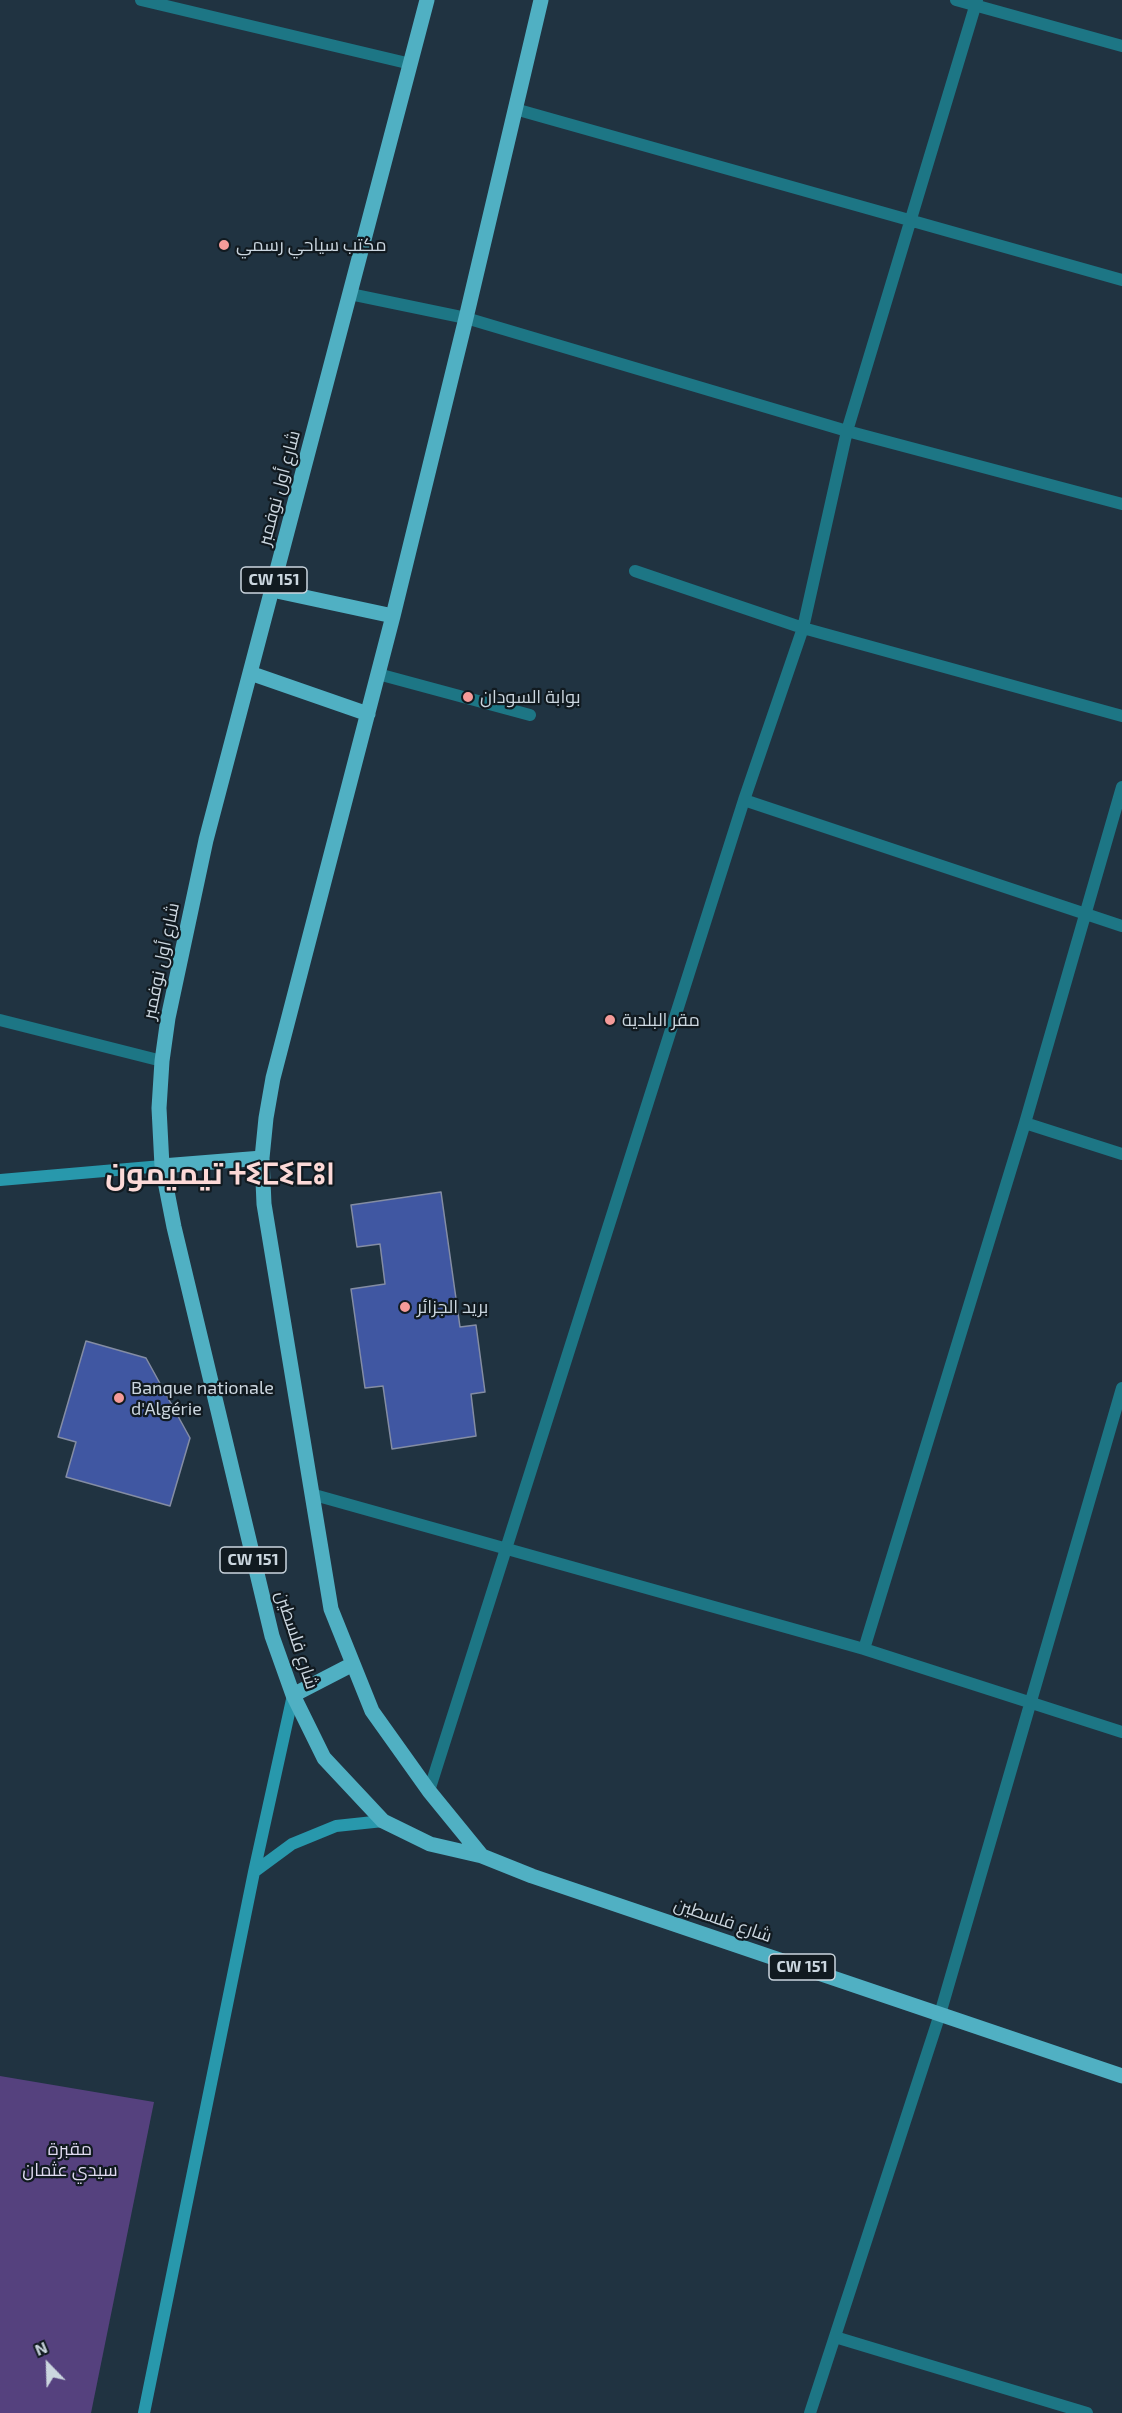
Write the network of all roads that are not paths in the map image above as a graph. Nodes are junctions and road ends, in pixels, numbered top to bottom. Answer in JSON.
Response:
{"nodes":[{"id":1,"x":141,"y":0,"type":"edge"},
{"id":2,"x":427,"y":0,"type":"edge"},
{"id":3,"x":541,"y":0,"type":"edge"},
{"id":4,"x":956,"y":0,"type":"edge"},
{"id":5,"x":977,"y":3,"type":"edge"},
{"id":6,"x":1122,"y":46,"type":"edge"},
{"id":7,"x":411,"y":64,"type":"junction"},
{"id":8,"x":515,"y":109,"type":"junction"},
{"id":9,"x":911,"y":220,"type":"junction"},
{"id":10,"x":1122,"y":280,"type":"edge"},
{"id":11,"x":350,"y":294,"type":"junction"},
{"id":12,"x":466,"y":318,"type":"junction"},
{"id":13,"x":847,"y":431,"type":"junction"},
{"id":14,"x":1122,"y":504,"type":"edge"},
{"id":15,"x":635,"y":571,"type":"dead end"},
{"id":16,"x":272,"y":590,"type":"junction"},
{"id":17,"x":393,"y":616,"type":"junction"},
{"id":18,"x":803,"y":628,"type":"junction"},
{"id":19,"x":250,"y":673,"type":"junction"},
{"id":20,"x":378,"y":674,"type":"junction"},
{"id":21,"x":368,"y":714,"type":"junction"},
{"id":22,"x":530,"y":715,"type":"dead end"},
{"id":23,"x":1122,"y":716,"type":"edge"},
{"id":24,"x":1122,"y":787,"type":"edge"},
{"id":25,"x":744,"y":800,"type":"junction"},
{"id":26,"x":1086,"y":914,"type":"junction"},
{"id":27,"x":1122,"y":926,"type":"edge"},
{"id":28,"x":0,"y":1020,"type":"edge"},
{"id":29,"x":162,"y":1061,"type":"junction"},
{"id":30,"x":1025,"y":1123,"type":"junction"},
{"id":31,"x":1122,"y":1154,"type":"edge"},
{"id":32,"x":262,"y":1158,"type":"junction"},
{"id":33,"x":162,"y":1166,"type":"junction"},
{"id":34,"x":0,"y":1180,"type":"edge"},
{"id":35,"x":1121,"y":1392,"type":"edge"},
{"id":36,"x":311,"y":1494,"type":"junction"},
{"id":37,"x":505,"y":1549,"type":"junction"},
{"id":38,"x":864,"y":1649,"type":"junction"},
{"id":39,"x":353,"y":1664,"type":"junction"},
{"id":40,"x":293,"y":1695,"type":"junction"},
{"id":41,"x":1030,"y":1702,"type":"junction"},
{"id":42,"x":1122,"y":1732,"type":"edge"},
{"id":43,"x":429,"y":1791,"type":"junction"},
{"id":44,"x":383,"y":1821,"type":"junction"},
{"id":45,"x":482,"y":1856,"type":"junction"},
{"id":46,"x":254,"y":1872,"type":"junction"},
{"id":47,"x":940,"y":2014,"type":"junction"},
{"id":48,"x":1122,"y":2076,"type":"edge"},
{"id":49,"x":834,"y":2337,"type":"junction"},
{"id":50,"x":144,"y":2413,"type":"edge"},
{"id":51,"x":810,"y":2413,"type":"edge"},
{"id":52,"x":1087,"y":2413,"type":"edge"}],
"edges":[{"from":1,"to":7,"type":"street"},
{"from":2,"to":7,"type":"main road","name":"شارع أول نوفمبر","number":"CW 151"},
{"from":3,"to":8,"type":"main road","number":"CW 151"},
{"from":4,"to":5,"type":"street"},
{"from":5,"to":6,"type":"street"},
{"from":5,"to":9,"type":"street"},
{"from":7,"to":11,"type":"main road","name":"شارع أول نوفمبر","number":"CW 151"},
{"from":8,"to":9,"type":"street"},
{"from":8,"to":12,"type":"main road","number":"CW 151"},
{"from":9,"to":10,"type":"street"},
{"from":9,"to":13,"type":"street"},
{"from":11,"to":12,"type":"street"},
{"from":11,"to":16,"type":"main road","name":"شارع أول نوفمبر","number":"CW 151"},
{"from":12,"to":13,"type":"street"},
{"from":12,"to":17,"type":"main road","number":"CW 151"},
{"from":13,"to":14,"type":"street"},
{"from":13,"to":18,"type":"street"},
{"from":15,"to":18,"type":"street"},
{"from":16,"to":17,"type":"main road"},
{"from":16,"to":19,"type":"main road","name":"شارع أول نوفمبر","number":"CW 151"},
{"from":17,"to":20,"type":"main road","number":"CW 151"},
{"from":18,"to":23,"type":"street"},
{"from":18,"to":25,"type":"street"},
{"from":19,"to":21,"type":"main road"},
{"from":19,"to":29,"type":"main road","name":"شارع أول نوفمبر","number":"CW 151"},
{"from":20,"to":21,"type":"main road","number":"CW 151"},
{"from":20,"to":22,"type":"street"},
{"from":21,"to":32,"type":"main road","number":"CW 151"},
{"from":24,"to":26,"type":"street"},
{"from":25,"to":26,"type":"street"},
{"from":25,"to":37,"type":"street"},
{"from":26,"to":27,"type":"street"},
{"from":26,"to":30,"type":"street"},
{"from":28,"to":29,"type":"street"},
{"from":29,"to":33,"type":"main road","name":"شارع أول نوفمبر","number":"CW 151"},
{"from":30,"to":31,"type":"street"},
{"from":30,"to":38,"type":"street"},
{"from":32,"to":33,"type":"main road"},
{"from":32,"to":36,"type":"main road","name":"شارع فلسطين","number":"CW 151"},
{"from":33,"to":34,"type":"street"},
{"from":33,"to":40,"type":"main road","name":"شارع فلسطين","number":"CW 151"},
{"from":35,"to":41,"type":"street"},
{"from":36,"to":37,"type":"street"},
{"from":36,"to":39,"type":"main road","name":"شارع فلسطين","number":"CW 151"},
{"from":37,"to":38,"type":"street"},
{"from":37,"to":43,"type":"street"},
{"from":38,"to":41,"type":"street"},
{"from":39,"to":40,"type":"main road"},
{"from":39,"to":43,"type":"main road","name":"شارع فلسطين","number":"CW 151"},
{"from":40,"to":44,"type":"main road","name":"شارع فلسطين","number":"CW 151"},
{"from":40,"to":46,"type":"street"},
{"from":41,"to":42,"type":"street"},
{"from":41,"to":47,"type":"street"},
{"from":43,"to":45,"type":"main road","name":"شارع فلسطين","number":"CW 151"},
{"from":44,"to":45,"type":"main road","name":"شارع فلسطين","number":"CW 151"},
{"from":44,"to":46,"type":"street"},
{"from":45,"to":47,"type":"main road","name":"شارع فلسطين","number":"CW 151"},
{"from":46,"to":50,"type":"street"},
{"from":47,"to":48,"type":"main road","name":"شارع فلسطين","number":"CW 151"},
{"from":47,"to":49,"type":"street"},
{"from":49,"to":51,"type":"street"},
{"from":49,"to":52,"type":"street"}]}
